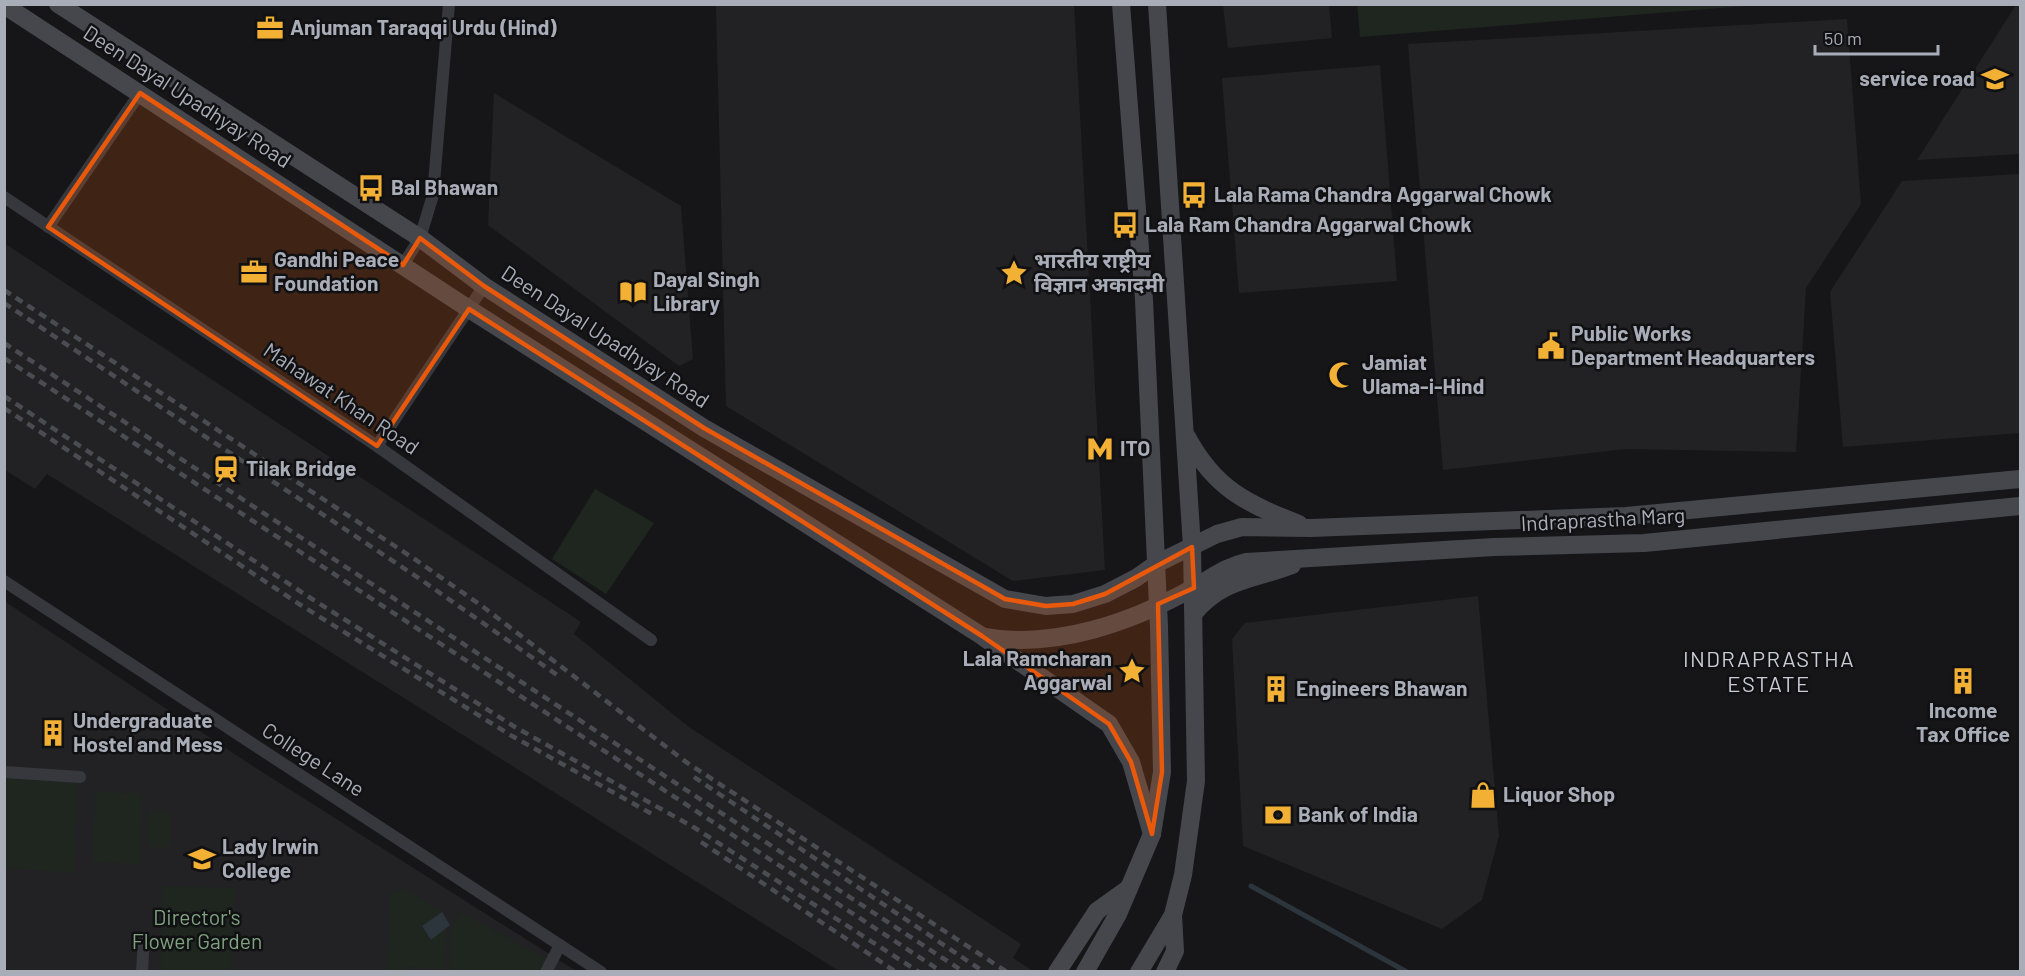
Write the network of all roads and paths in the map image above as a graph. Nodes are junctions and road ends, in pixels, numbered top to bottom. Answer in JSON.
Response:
{"nodes":[{"id":1,"x":4,"y":4,"type":"edge"},
{"id":2,"x":58,"y":4,"type":"edge"},
{"id":3,"x":449,"y":4,"type":"edge"},
{"id":4,"x":1121,"y":4,"type":"edge"},
{"id":5,"x":1157,"y":4,"type":"edge"},
{"id":6,"x":140,"y":93,"type":"junction"},
{"id":7,"x":4,"y":197,"type":"edge"},
{"id":8,"x":48,"y":226,"type":"junction"},
{"id":9,"x":420,"y":238,"type":"junction"},
{"id":10,"x":403,"y":265,"type":"junction"},
{"id":11,"x":484,"y":286,"type":"junction"},
{"id":12,"x":469,"y":309,"type":"junction"},
{"id":13,"x":1184,"y":433,"type":"junction"},
{"id":14,"x":377,"y":446,"type":"junction"},
{"id":15,"x":2020,"y":479,"type":"edge"},
{"id":16,"x":2020,"y":506,"type":"edge"},
{"id":17,"x":1311,"y":528,"type":"junction"},
{"id":18,"x":1192,"y":547,"type":"junction"},
{"id":19,"x":1310,"y":558,"type":"junction"},
{"id":20,"x":1156,"y":564,"type":"junction"},
{"id":21,"x":4,"y":581,"type":"edge"},
{"id":22,"x":1194,"y":588,"type":"junction"},
{"id":23,"x":1158,"y":604,"type":"junction"},
{"id":24,"x":1194,"y":613,"type":"junction"},
{"id":25,"x":982,"y":636,"type":"junction"},
{"id":26,"x":651,"y":640,"type":"dead end"},
{"id":27,"x":4,"y":772,"type":"edge"},
{"id":28,"x":80,"y":777,"type":"dead end"},
{"id":29,"x":1152,"y":834,"type":"junction"},
{"id":30,"x":1131,"y":887,"type":"junction"},
{"id":31,"x":1173,"y":915,"type":"junction"},
{"id":32,"x":144,"y":937,"type":"dead end"},
{"id":33,"x":560,"y":945,"type":"junction"},
{"id":34,"x":142,"y":972,"type":"edge"},
{"id":35,"x":546,"y":972,"type":"edge"},
{"id":36,"x":601,"y":972,"type":"edge"},
{"id":37,"x":1057,"y":972,"type":"edge"},
{"id":38,"x":1085,"y":972,"type":"edge"},
{"id":39,"x":1139,"y":972,"type":"edge"},
{"id":40,"x":1166,"y":972,"type":"edge"}],
"edges":[{"from":1,"to":6,"type":"main road","name":"Deen Dayal Upadhyay Road"},
{"from":2,"to":9,"type":"main road","name":"Deen Dayal Upadhyay Road"},
{"from":3,"to":9,"type":"street"},
{"from":4,"to":20,"type":"main road"},
{"from":5,"to":13,"type":"main road"},
{"from":6,"to":8,"type":"street"},
{"from":6,"to":10,"type":"main road","name":"Deen Dayal Upadhyay Road"},
{"from":7,"to":8,"type":"street","name":"Mahawat Khan Road"},
{"from":8,"to":14,"type":"street","name":"Mahawat Khan Road"},
{"from":9,"to":10,"type":"street"},
{"from":9,"to":11,"type":"main road","name":"Deen Dayal Upadhyay Road"},
{"from":10,"to":12,"type":"main road","name":"Deen Dayal Upadhyay Road"},
{"from":11,"to":12,"type":"street"},
{"from":11,"to":20,"type":"main road","name":"Deen Dayal Upadhyay Road"},
{"from":12,"to":14,"type":"street"},
{"from":12,"to":25,"type":"main road","name":"Deen Dayal Upadhyay Road"},
{"from":13,"to":17,"type":"main road"},
{"from":13,"to":18,"type":"main road"},
{"from":14,"to":26,"type":"street","name":"Mahawat Khan Road"},
{"from":15,"to":17,"type":"main road","name":"Indraprastha Marg"},
{"from":16,"to":19,"type":"main road","name":"Indraprastha Marg"},
{"from":17,"to":18,"type":"main road","name":"Indraprastha Marg"},
{"from":18,"to":20,"type":"main road","name":"Deen Dayal Upadhyay Road"},
{"from":18,"to":22,"type":"main road"},
{"from":19,"to":22,"type":"main road","name":"Indraprastha Marg"},
{"from":19,"to":24,"type":"main road"},
{"from":20,"to":23,"type":"main road"},
{"from":21,"to":33,"type":"street","name":"College Lane"},
{"from":22,"to":23,"type":"main road","name":"Indraprastha Marg"},
{"from":22,"to":24,"type":"main road"},
{"from":23,"to":25,"type":"main road","name":"Indraprastha Marg"},
{"from":23,"to":29,"type":"main road"},
{"from":24,"to":31,"type":"main road"},
{"from":25,"to":29,"type":"main road","name":"Deen Dayal Upadhyay Road"},
{"from":27,"to":28,"type":"street"},
{"from":29,"to":30,"type":"main road"},
{"from":30,"to":37,"type":"main road"},
{"from":30,"to":38,"type":"main road"},
{"from":31,"to":39,"type":"main road"},
{"from":31,"to":40,"type":"main road"},
{"from":32,"to":34,"type":"street"},
{"from":33,"to":35,"type":"street"},
{"from":33,"to":36,"type":"street","name":"College Lane"}]}
